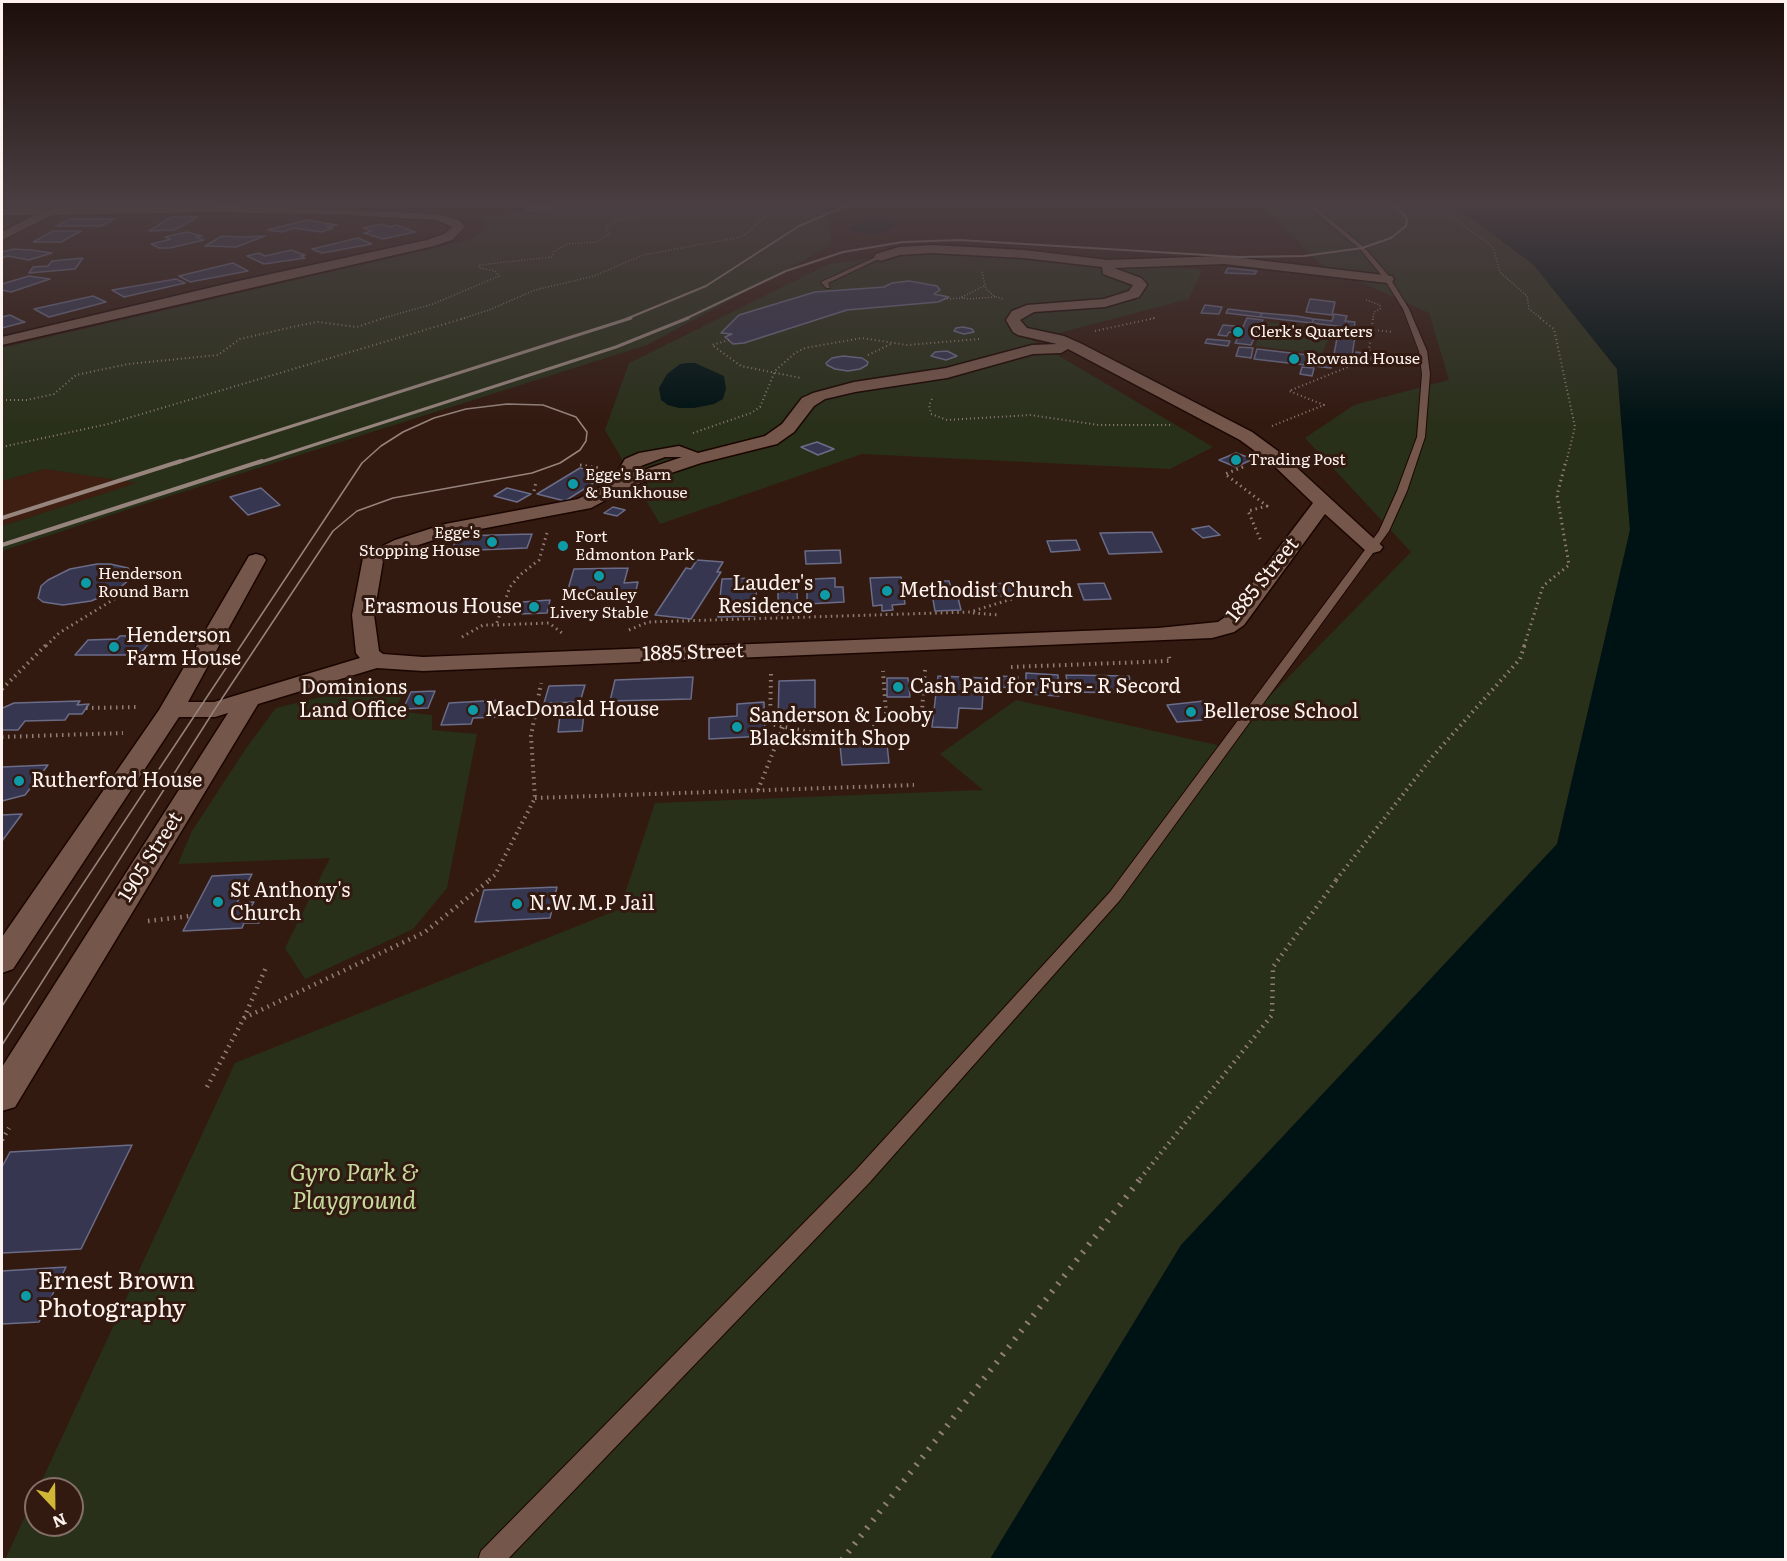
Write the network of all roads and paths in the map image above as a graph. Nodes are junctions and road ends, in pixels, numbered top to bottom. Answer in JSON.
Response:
{"nodes":[{"id":1,"x":267,"y":279,"type":"edge"},
{"id":2,"x":493,"y":279,"type":"edge"},
{"id":3,"x":582,"y":279,"type":"edge"},
{"id":4,"x":831,"y":279,"type":"edge"},
{"id":5,"x":983,"y":279,"type":"edge"},
{"id":6,"x":1130,"y":279,"type":"edge"},
{"id":7,"x":1387,"y":279,"type":"edge"},
{"id":8,"x":1508,"y":279,"type":"edge"},
{"id":9,"x":984,"y":286,"type":"junction"},
{"id":10,"x":828,"y":287,"type":"dead end"},
{"id":11,"x":1358,"y":296,"type":"dead end"},
{"id":12,"x":997,"y":297,"type":"junction"},
{"id":13,"x":964,"y":298,"type":"junction"},
{"id":14,"x":944,"y":299,"type":"dead end"},
{"id":15,"x":1040,"y":307,"type":"junction"},
{"id":16,"x":1155,"y":318,"type":"dead end"},
{"id":17,"x":1059,"y":339,"type":"junction"},
{"id":18,"x":729,"y":340,"type":"dead end"},
{"id":19,"x":2,"y":341,"type":"edge"},
{"id":20,"x":891,"y":344,"type":"dead end"},
{"id":21,"x":923,"y":345,"type":"dead end"},
{"id":22,"x":1077,"y":347,"type":"junction"},
{"id":23,"x":868,"y":355,"type":"dead end"},
{"id":24,"x":947,"y":373,"type":"junction"},
{"id":25,"x":819,"y":396,"type":"junction"},
{"id":26,"x":2,"y":400,"type":"edge"},
{"id":27,"x":1180,"y":426,"type":"dead end"},
{"id":28,"x":1246,"y":436,"type":"junction"},
{"id":29,"x":2,"y":447,"type":"edge"},
{"id":30,"x":1243,"y":467,"type":"dead end"},
{"id":31,"x":536,"y":482,"type":"dead end"},
{"id":32,"x":1323,"y":503,"type":"junction"},
{"id":33,"x":540,"y":514,"type":"junction"},
{"id":34,"x":1264,"y":547,"type":"dead end"},
{"id":35,"x":1373,"y":547,"type":"junction"},
{"id":36,"x":256,"y":560,"type":"dead end"},
{"id":37,"x":1028,"y":594,"type":"dead end"},
{"id":38,"x":116,"y":598,"type":"dead end"},
{"id":39,"x":970,"y":612,"type":"junction"},
{"id":40,"x":1003,"y":615,"type":"dead end"},
{"id":41,"x":624,"y":632,"type":"dead end"},
{"id":42,"x":1158,"y":635,"type":"junction"},
{"id":43,"x":570,"y":639,"type":"dead end"},
{"id":44,"x":376,"y":661,"type":"junction"},
{"id":45,"x":1005,"y":667,"type":"dead end"},
{"id":46,"x":937,"y":669,"type":"dead end"},
{"id":47,"x":915,"y":670,"type":"dead end"},
{"id":48,"x":925,"y":670,"type":"junction"},
{"id":49,"x":883,"y":671,"type":"junction"},
{"id":50,"x":893,"y":671,"type":"dead end"},
{"id":51,"x":872,"y":672,"type":"dead end"},
{"id":52,"x":543,"y":674,"type":"dead end"},
{"id":53,"x":762,"y":674,"type":"dead end"},
{"id":54,"x":771,"y":674,"type":"junction"},
{"id":55,"x":783,"y":674,"type":"dead end"},
{"id":56,"x":2,"y":690,"type":"edge"},
{"id":57,"x":249,"y":699,"type":"junction"},
{"id":58,"x":144,"y":707,"type":"dead end"},
{"id":59,"x":86,"y":708,"type":"dead end"},
{"id":60,"x":171,"y":710,"type":"junction"},
{"id":61,"x":934,"y":711,"type":"dead end"},
{"id":62,"x":783,"y":727,"type":"junction"},
{"id":63,"x":123,"y":733,"type":"dead end"},
{"id":64,"x":2,"y":737,"type":"edge"},
{"id":65,"x":914,"y":785,"type":"dead end"},
{"id":66,"x":758,"y":790,"type":"junction"},
{"id":67,"x":535,"y":798,"type":"junction"},
{"id":68,"x":190,"y":916,"type":"dead end"},
{"id":69,"x":138,"y":921,"type":"dead end"},
{"id":70,"x":2,"y":961,"type":"edge"},
{"id":71,"x":267,"y":965,"type":"dead end"},
{"id":72,"x":244,"y":1018,"type":"junction"},
{"id":73,"x":207,"y":1087,"type":"dead end"},
{"id":74,"x":2,"y":1096,"type":"edge"},
{"id":75,"x":11,"y":1124,"type":"dead end"},
{"id":76,"x":2,"y":1140,"type":"edge"},
{"id":77,"x":490,"y":1560,"type":"edge"},
{"id":78,"x":842,"y":1560,"type":"edge"}],
"edges":[{"from":1,"to":19,"type":"street"},
{"from":2,"to":26,"type":"path"},
{"from":3,"to":29,"type":"path"},
{"from":4,"to":10,"type":"lane"},
{"from":5,"to":9,"type":"path"},
{"from":6,"to":15,"type":"street"},
{"from":7,"to":35,"type":"lane"},
{"from":8,"to":78,"type":"path"},
{"from":9,"to":12,"type":"path"},
{"from":9,"to":13,"type":"path"},
{"from":11,"to":28,"type":"path"},
{"from":12,"to":13,"type":"path"},
{"from":12,"to":15,"type":"path"},
{"from":13,"to":14,"type":"path"},
{"from":15,"to":17,"type":"street"},
{"from":16,"to":17,"type":"path"},
{"from":17,"to":22,"type":"street"},
{"from":18,"to":25,"type":"path"},
{"from":20,"to":23,"type":"path"},
{"from":21,"to":24,"type":"path"},
{"from":22,"to":24,"type":"street"},
{"from":22,"to":28,"type":"street"},
{"from":24,"to":25,"type":"street"},
{"from":24,"to":27,"type":"path"},
{"from":25,"to":33,"type":"street"},
{"from":28,"to":32,"type":"street"},
{"from":30,"to":34,"type":"path"},
{"from":31,"to":33,"type":"path"},
{"from":32,"to":35,"type":"street"},
{"from":32,"to":42,"type":"street","name":"1885 Street"},
{"from":33,"to":43,"type":"path"},
{"from":33,"to":44,"type":"street"},
{"from":35,"to":77,"type":"lane"},
{"from":36,"to":60,"type":"street"},
{"from":37,"to":39,"type":"path"},
{"from":38,"to":56,"type":"path"},
{"from":39,"to":40,"type":"path"},
{"from":39,"to":41,"type":"path"},
{"from":42,"to":44,"type":"street","name":"1885 Street"},
{"from":42,"to":45,"type":"path"},
{"from":44,"to":57,"type":"street"},
{"from":46,"to":48,"type":"path"},
{"from":47,"to":48,"type":"path"},
{"from":48,"to":61,"type":"path"},
{"from":49,"to":50,"type":"path"},
{"from":49,"to":51,"type":"path"},
{"from":49,"to":62,"type":"path"},
{"from":52,"to":67,"type":"path"},
{"from":53,"to":54,"type":"path"},
{"from":54,"to":55,"type":"path"},
{"from":54,"to":62,"type":"path"},
{"from":57,"to":60,"type":"street"},
{"from":57,"to":74,"type":"street","name":"1905 Street"},
{"from":58,"to":59,"type":"path"},
{"from":60,"to":70,"type":"street"},
{"from":62,"to":66,"type":"path"},
{"from":63,"to":64,"type":"path"},
{"from":65,"to":66,"type":"path"},
{"from":66,"to":67,"type":"path"},
{"from":67,"to":72,"type":"path"},
{"from":68,"to":69,"type":"path"},
{"from":71,"to":72,"type":"path"},
{"from":72,"to":73,"type":"path"},
{"from":75,"to":76,"type":"path"}]}
